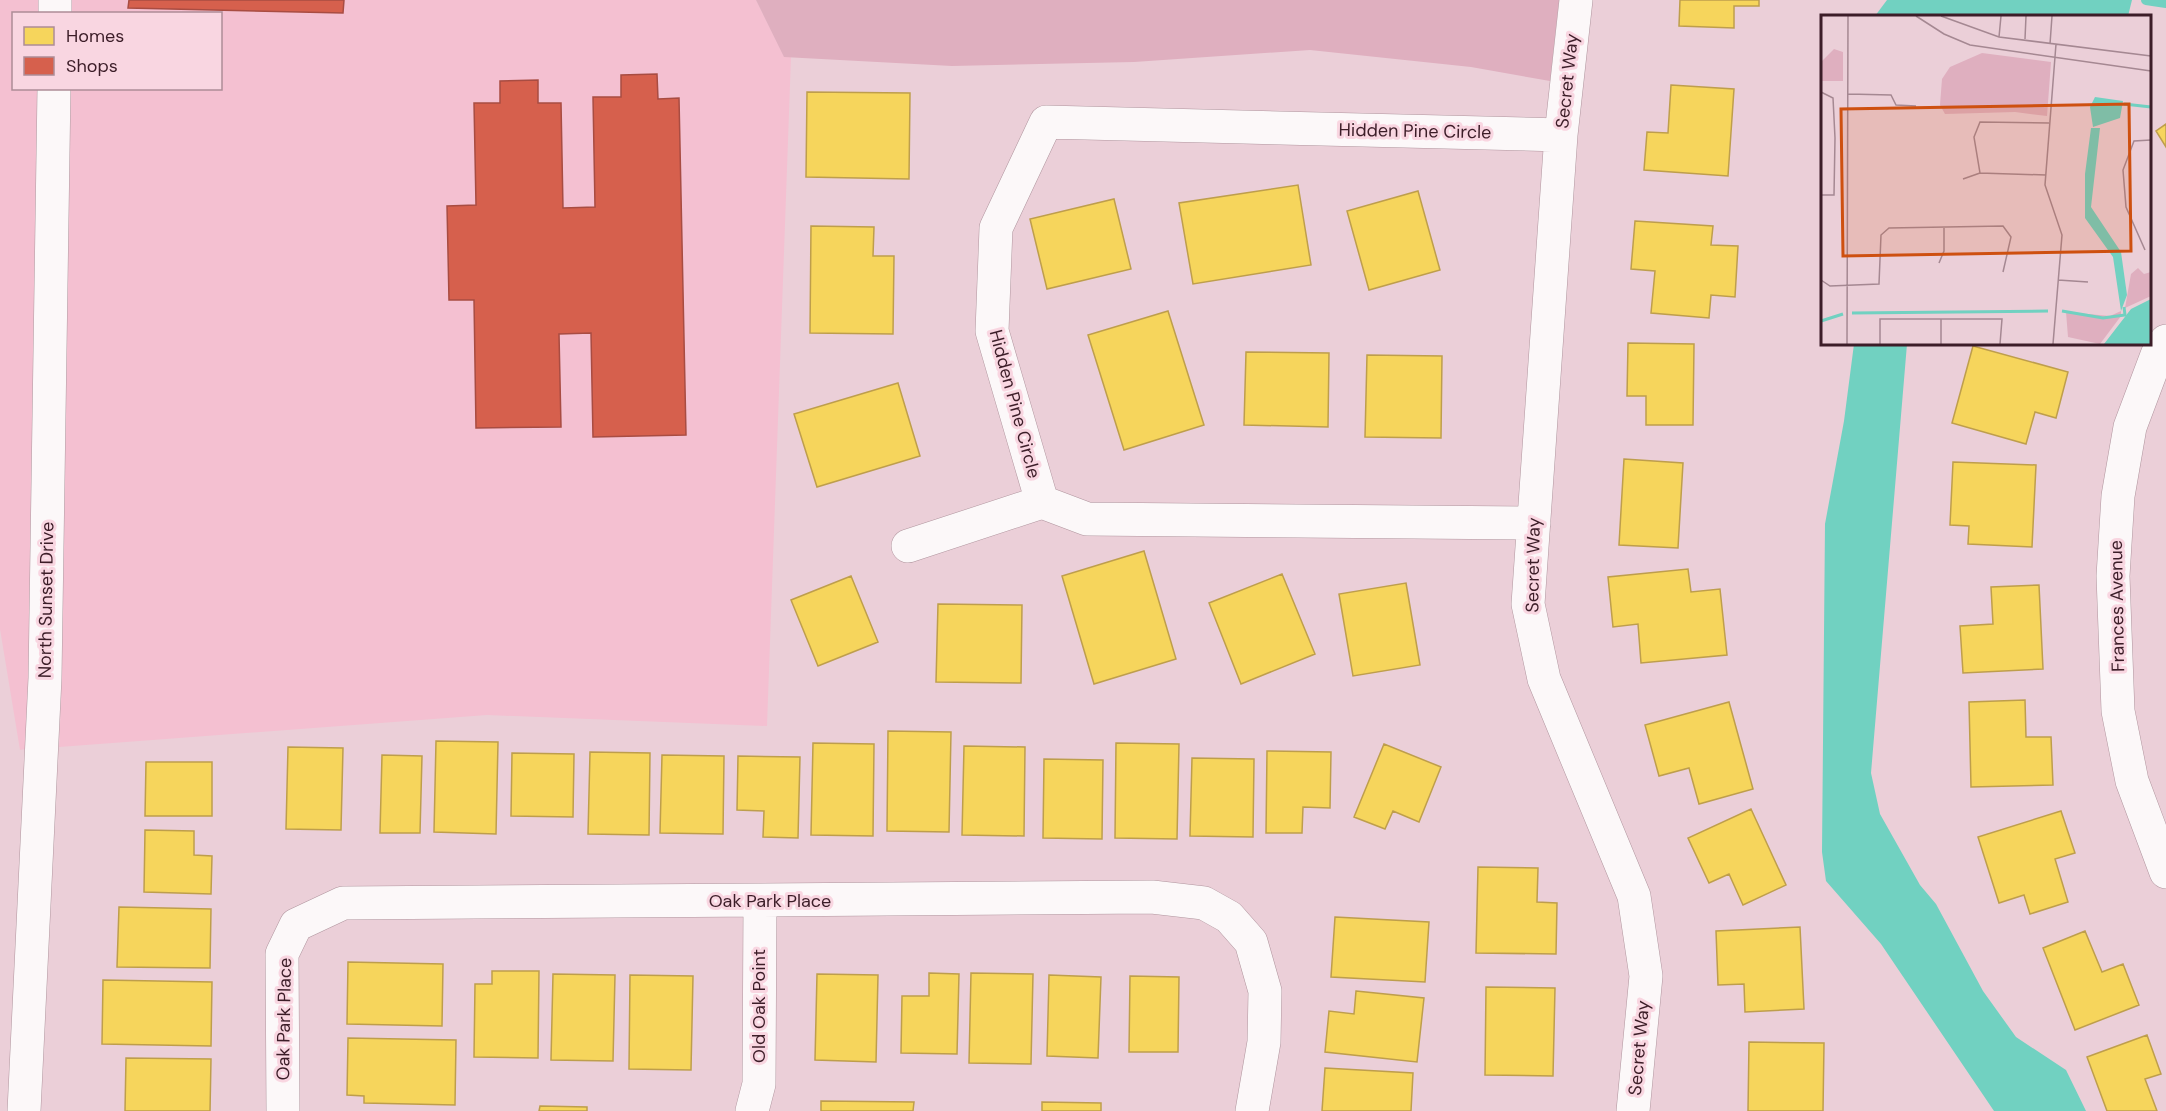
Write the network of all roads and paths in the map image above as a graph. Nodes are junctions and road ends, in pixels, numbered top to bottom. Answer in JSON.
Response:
{"nodes":[{"id":1,"x":1576,"y":0,"type":"edge"},
{"id":2,"x":54,"y":90,"type":"edge"},
{"id":3,"x":1561,"y":135,"type":"junction"},
{"id":4,"x":2166,"y":341,"type":"edge"},
{"id":5,"x":1042,"y":502,"type":"junction"},
{"id":6,"x":1534,"y":523,"type":"junction"},
{"id":7,"x":908,"y":546,"type":"dead end"},
{"id":8,"x":2166,"y":872,"type":"edge"},
{"id":9,"x":760,"y":901,"type":"junction"},
{"id":10,"x":24,"y":1111,"type":"edge"},
{"id":11,"x":283,"y":1111,"type":"edge"},
{"id":12,"x":752,"y":1111,"type":"edge"},
{"id":13,"x":1252,"y":1111,"type":"edge"},
{"id":14,"x":1633,"y":1111,"type":"edge"}],
"edges":[{"from":1,"to":3,"type":"street","name":"Secret Way"},
{"from":2,"to":10,"type":"street","name":"North Sunset Drive"},
{"from":3,"to":5,"type":"street","name":"Hidden Pine Circle"},
{"from":3,"to":6,"type":"street","name":"Secret Way"},
{"from":4,"to":8,"type":"street","name":"Frances Avenue"},
{"from":5,"to":6,"type":"street","name":"Hidden Pine Circle"},
{"from":5,"to":7,"type":"street"},
{"from":6,"to":14,"type":"street","name":"Secret Way"},
{"from":9,"to":11,"type":"street","name":"Oak Park Place"},
{"from":9,"to":12,"type":"street","name":"Old Oak Point"},
{"from":9,"to":13,"type":"street","name":"Oak Park Place"}]}
